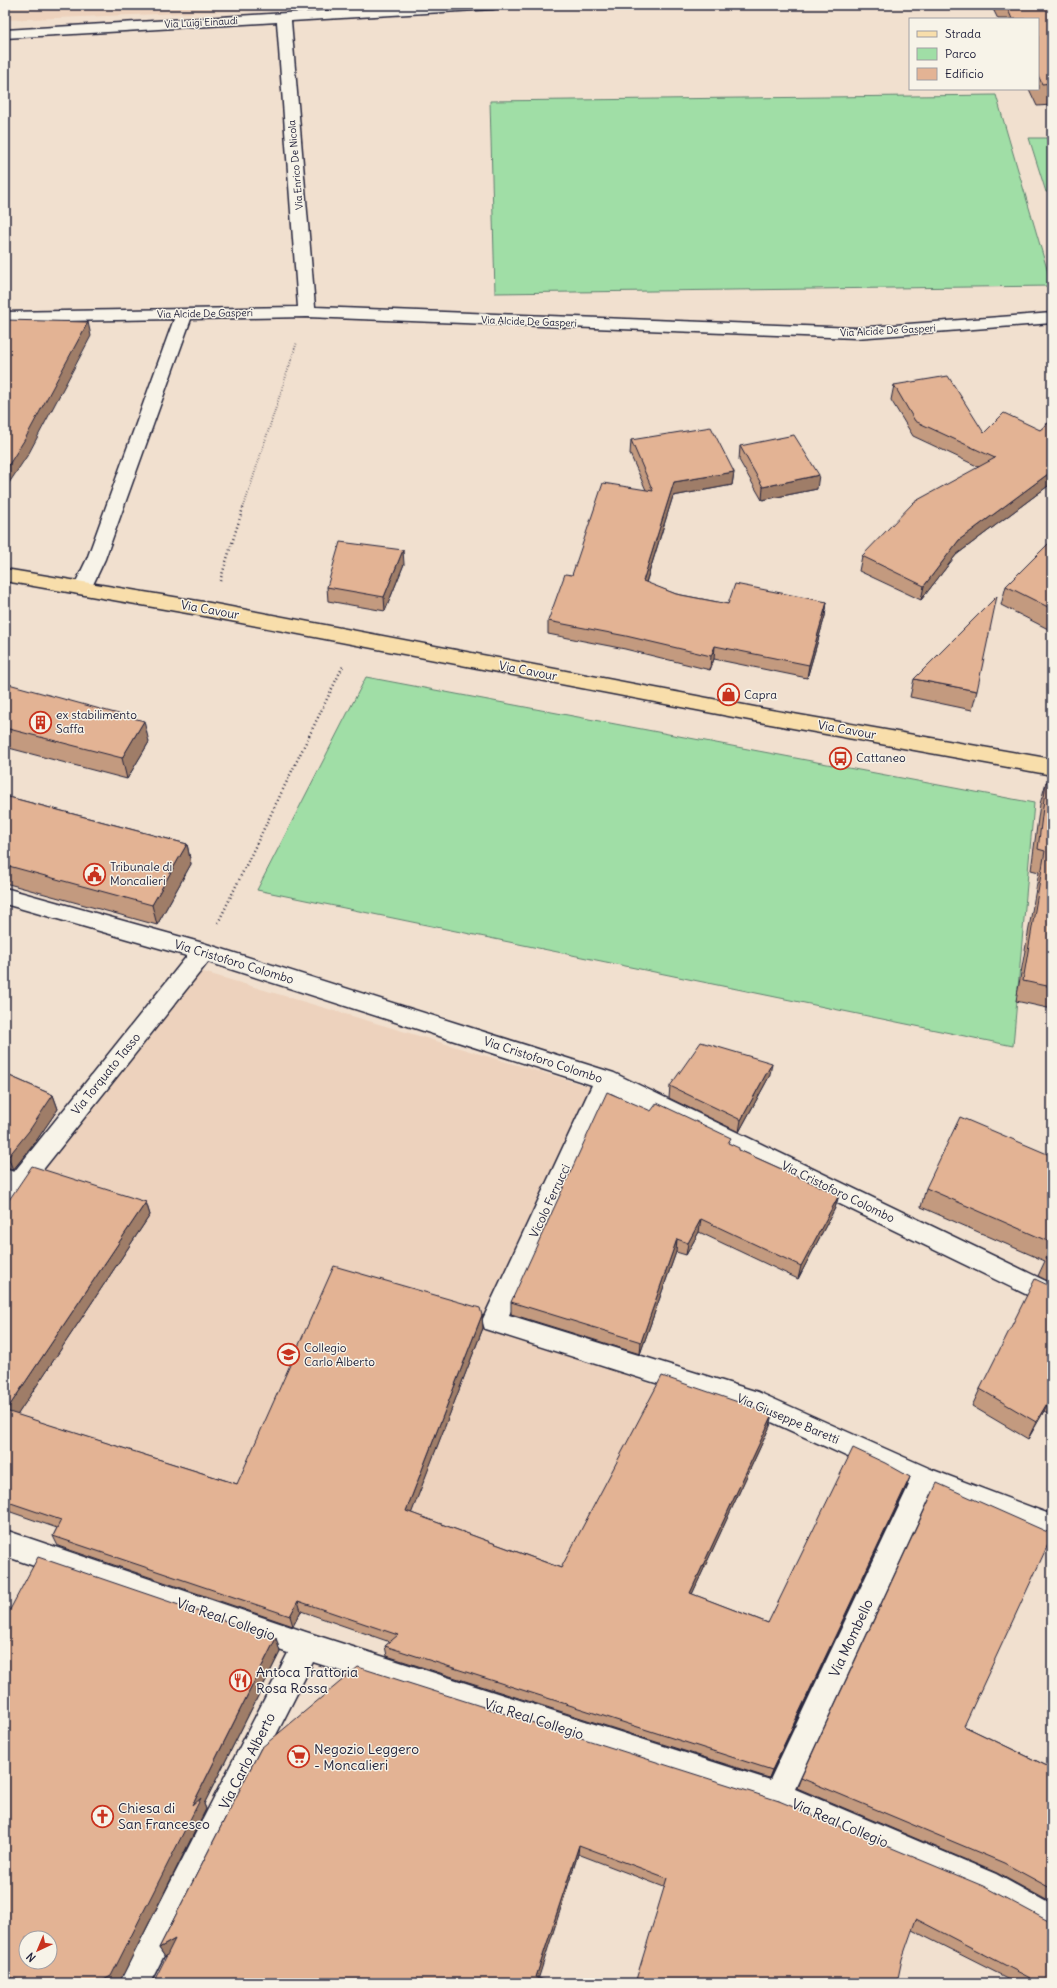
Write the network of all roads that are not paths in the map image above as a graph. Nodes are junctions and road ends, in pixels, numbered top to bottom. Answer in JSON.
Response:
{"nodes":[{"id":1,"x":493,"y":5,"type":"edge"},
{"id":2,"x":454,"y":6,"type":"edge"},
{"id":3,"x":284,"y":17,"type":"junction"},
{"id":4,"x":5,"y":34,"type":"edge"},
{"id":5,"x":307,"y":312,"type":"junction"},
{"id":6,"x":185,"y":313,"type":"junction"},
{"id":7,"x":5,"y":317,"type":"edge"},
{"id":8,"x":1052,"y":318,"type":"edge"},
{"id":9,"x":5,"y":575,"type":"edge"},
{"id":10,"x":82,"y":588,"type":"junction"},
{"id":11,"x":1052,"y":767,"type":"edge"},
{"id":12,"x":5,"y":896,"type":"edge"},
{"id":13,"x":203,"y":952,"type":"junction"},
{"id":14,"x":606,"y":1080,"type":"junction"},
{"id":15,"x":12,"y":1182,"type":"edge"},
{"id":16,"x":5,"y":1205,"type":"edge"},
{"id":17,"x":1052,"y":1296,"type":"edge"},
{"id":18,"x":494,"y":1322,"type":"joint"},
{"id":19,"x":924,"y":1479,"type":"junction"},
{"id":20,"x":1052,"y":1528,"type":"edge"},
{"id":21,"x":5,"y":1543,"type":"edge"},
{"id":22,"x":306,"y":1646,"type":"junction"},
{"id":23,"x":776,"y":1796,"type":"junction"},
{"id":24,"x":1052,"y":1921,"type":"edge"},
{"id":25,"x":134,"y":1983,"type":"edge"}],
"edges":[{"from":1,"to":2,"type":"street","name":"Via Luigi Einaudi"},
{"from":2,"to":3,"type":"street","name":"Via Luigi Einaudi"},
{"from":3,"to":4,"type":"street","name":"Via Luigi Einaudi"},
{"from":3,"to":5,"type":"street","name":"Via Enrico De Nicola"},
{"from":5,"to":6,"type":"street","name":"Via Alcide De Gasperi"},
{"from":5,"to":8,"type":"street","name":"Via Alcide De Gasperi"},
{"from":6,"to":7,"type":"street","name":"Via Alcide De Gasperi"},
{"from":6,"to":10,"type":"street"},
{"from":9,"to":10,"type":"main road","name":"Via Cavour"},
{"from":10,"to":11,"type":"main road","name":"Via Cavour"},
{"from":12,"to":13,"type":"street","name":"Via Cristoforo Colombo"},
{"from":13,"to":14,"type":"street","name":"Via Cristoforo Colombo"},
{"from":13,"to":15,"type":"street","name":"Via Torquato Tasso"},
{"from":14,"to":17,"type":"street","name":"Via Cristoforo Colombo"},
{"from":14,"to":18,"type":"street","name":"Vicolo Ferrucci"},
{"from":15,"to":16,"type":"street","name":"Via Torquato Tasso"},
{"from":18,"to":19,"type":"street","name":"Via Giuseppe Baretti"},
{"from":19,"to":20,"type":"street","name":"Via Giuseppe Baretti"},
{"from":19,"to":23,"type":"street","name":"Via Mombello"},
{"from":21,"to":22,"type":"street","name":"Via Real Collegio"},
{"from":22,"to":23,"type":"street","name":"Via Real Collegio"},
{"from":22,"to":25,"type":"street","name":"Via Carlo Alberto"},
{"from":23,"to":24,"type":"street","name":"Via Real Collegio"}]}
